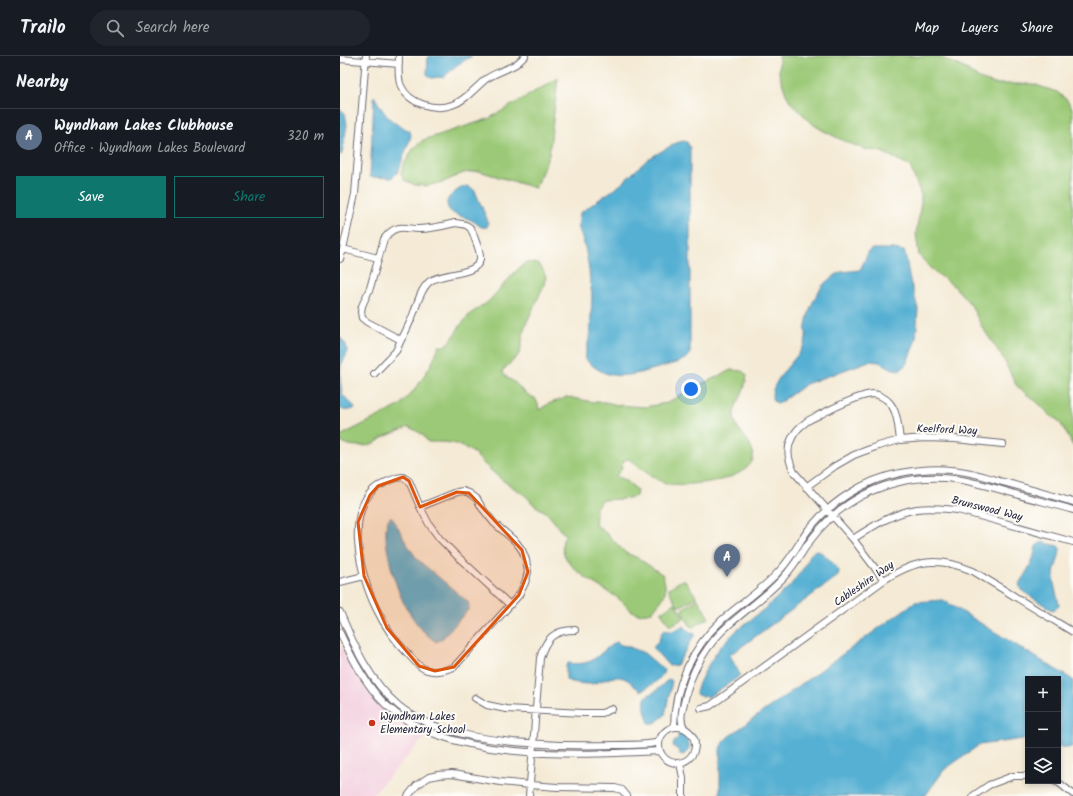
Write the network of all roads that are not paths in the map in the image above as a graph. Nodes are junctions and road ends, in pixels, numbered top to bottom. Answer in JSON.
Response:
{"nodes":[{"id":1,"x":399,"y":56,"type":"edge"},
{"id":2,"x":525,"y":56,"type":"edge"},
{"id":3,"x":340,"y":59,"type":"edge"},
{"id":4,"x":365,"y":59,"type":"edge"},
{"id":5,"x":399,"y":64,"type":"junction"},
{"id":6,"x":344,"y":249,"type":"junction"},
{"id":7,"x":378,"y":258,"type":"junction"},
{"id":8,"x":340,"y":259,"type":"edge"},
{"id":9,"x":401,"y":340,"type":"junction"},
{"id":10,"x":374,"y":374,"type":"dead end"},
{"id":11,"x":900,"y":440,"type":"junction"},
{"id":12,"x":1003,"y":444,"type":"dead end"},
{"id":13,"x":806,"y":487,"type":"junction"},
{"id":14,"x":1073,"y":502,"type":"edge"},
{"id":15,"x":420,"y":507,"type":"junction"},
{"id":16,"x":827,"y":510,"type":"junction"},
{"id":17,"x":1073,"y":510,"type":"edge"},
{"id":18,"x":832,"y":516,"type":"junction"},
{"id":19,"x":853,"y":539,"type":"junction"},
{"id":20,"x":1073,"y":542,"type":"edge"},
{"id":21,"x":364,"y":576,"type":"junction"},
{"id":22,"x":884,"y":580,"type":"junction"},
{"id":23,"x":340,"y":582,"type":"edge"},
{"id":24,"x":510,"y":604,"type":"junction"},
{"id":25,"x":340,"y":612,"type":"edge"},
{"id":26,"x":721,"y":621,"type":"junction"},
{"id":27,"x":726,"y":627,"type":"junction"},
{"id":28,"x":575,"y":630,"type":"dead end"},
{"id":29,"x":1073,"y":632,"type":"edge"},
{"id":30,"x":340,"y":633,"type":"edge"},
{"id":31,"x":358,"y":653,"type":"junction"},
{"id":32,"x":352,"y":658,"type":"junction"},
{"id":33,"x":475,"y":698,"type":"dead end"},
{"id":34,"x":700,"y":708,"type":"dead end"},
{"id":35,"x":612,"y":709,"type":"dead end"},
{"id":36,"x":536,"y":711,"type":"junction"},
{"id":37,"x":407,"y":712,"type":"junction"},
{"id":38,"x":404,"y":718,"type":"junction"},
{"id":39,"x":674,"y":727,"type":"junction"},
{"id":40,"x":685,"y":729,"type":"junction"},
{"id":41,"x":659,"y":739,"type":"junction"},
{"id":42,"x":534,"y":744,"type":"junction"},
{"id":43,"x":660,"y":751,"type":"junction"},
{"id":44,"x":533,"y":752,"type":"junction"},
{"id":45,"x":680,"y":763,"type":"junction"},
{"id":46,"x":1025,"y":776,"type":"edge"},
{"id":47,"x":1060,"y":784,"type":"edge"},
{"id":48,"x":530,"y":785,"type":"junction"},
{"id":49,"x":1073,"y":794,"type":"edge"},
{"id":50,"x":408,"y":796,"type":"edge"},
{"id":51,"x":529,"y":796,"type":"edge"},
{"id":52,"x":627,"y":796,"type":"edge"},
{"id":53,"x":683,"y":796,"type":"edge"},
{"id":54,"x":973,"y":796,"type":"edge"}],
"edges":[{"from":1,"to":5,"type":"street"},
{"from":2,"to":5,"type":"street"},
{"from":3,"to":4,"type":"street"},
{"from":4,"to":5,"type":"street"},
{"from":4,"to":6,"type":"street"},
{"from":6,"to":7,"type":"street"},
{"from":6,"to":8,"type":"street"},
{"from":7,"to":9,"type":"street"},
{"from":7,"to":9,"type":"street"},
{"from":9,"to":10,"type":"street"},
{"from":11,"to":12,"type":"street","name":"Keelford Way"},
{"from":11,"to":13,"type":"street","name":"Keelford Way"},
{"from":11,"to":13,"type":"street"},
{"from":13,"to":16,"type":"street"},
{"from":14,"to":16,"type":"street"},
{"from":15,"to":21,"type":"street"},
{"from":15,"to":24,"type":"street"},
{"from":15,"to":24,"type":"street"},
{"from":16,"to":18,"type":"street"},
{"from":16,"to":26,"type":"street"},
{"from":17,"to":18,"type":"street"},
{"from":18,"to":19,"type":"street"},
{"from":18,"to":27,"type":"street"},
{"from":19,"to":20,"type":"street","name":"Brunswood Way"},
{"from":19,"to":22,"type":"street"},
{"from":21,"to":23,"type":"street"},
{"from":21,"to":24,"type":"street"},
{"from":22,"to":29,"type":"street","name":"Cableshire Way"},
{"from":22,"to":34,"type":"street","name":"Cableshire Way"},
{"from":25,"to":31,"type":"street"},
{"from":26,"to":27,"type":"street"},
{"from":26,"to":39,"type":"street"},
{"from":27,"to":40,"type":"street"},
{"from":28,"to":36,"type":"street"},
{"from":30,"to":32,"type":"street"},
{"from":31,"to":32,"type":"street"},
{"from":31,"to":37,"type":"street"},
{"from":32,"to":38,"type":"street"},
{"from":33,"to":36,"type":"street"},
{"from":35,"to":36,"type":"street"},
{"from":36,"to":42,"type":"street"},
{"from":37,"to":38,"type":"street"},
{"from":37,"to":42,"type":"street"},
{"from":38,"to":44,"type":"street"},
{"from":39,"to":40,"type":"street"},
{"from":39,"to":41,"type":"street"},
{"from":40,"to":45,"type":"street"},
{"from":41,"to":42,"type":"street"},
{"from":41,"to":43,"type":"street"},
{"from":42,"to":44,"type":"street"},
{"from":43,"to":44,"type":"street"},
{"from":43,"to":45,"type":"street"},
{"from":44,"to":48,"type":"street"},
{"from":45,"to":53,"type":"street"},
{"from":46,"to":54,"type":"street"},
{"from":47,"to":49,"type":"street"},
{"from":48,"to":50,"type":"street"},
{"from":48,"to":51,"type":"street"},
{"from":48,"to":52,"type":"street"}]}
